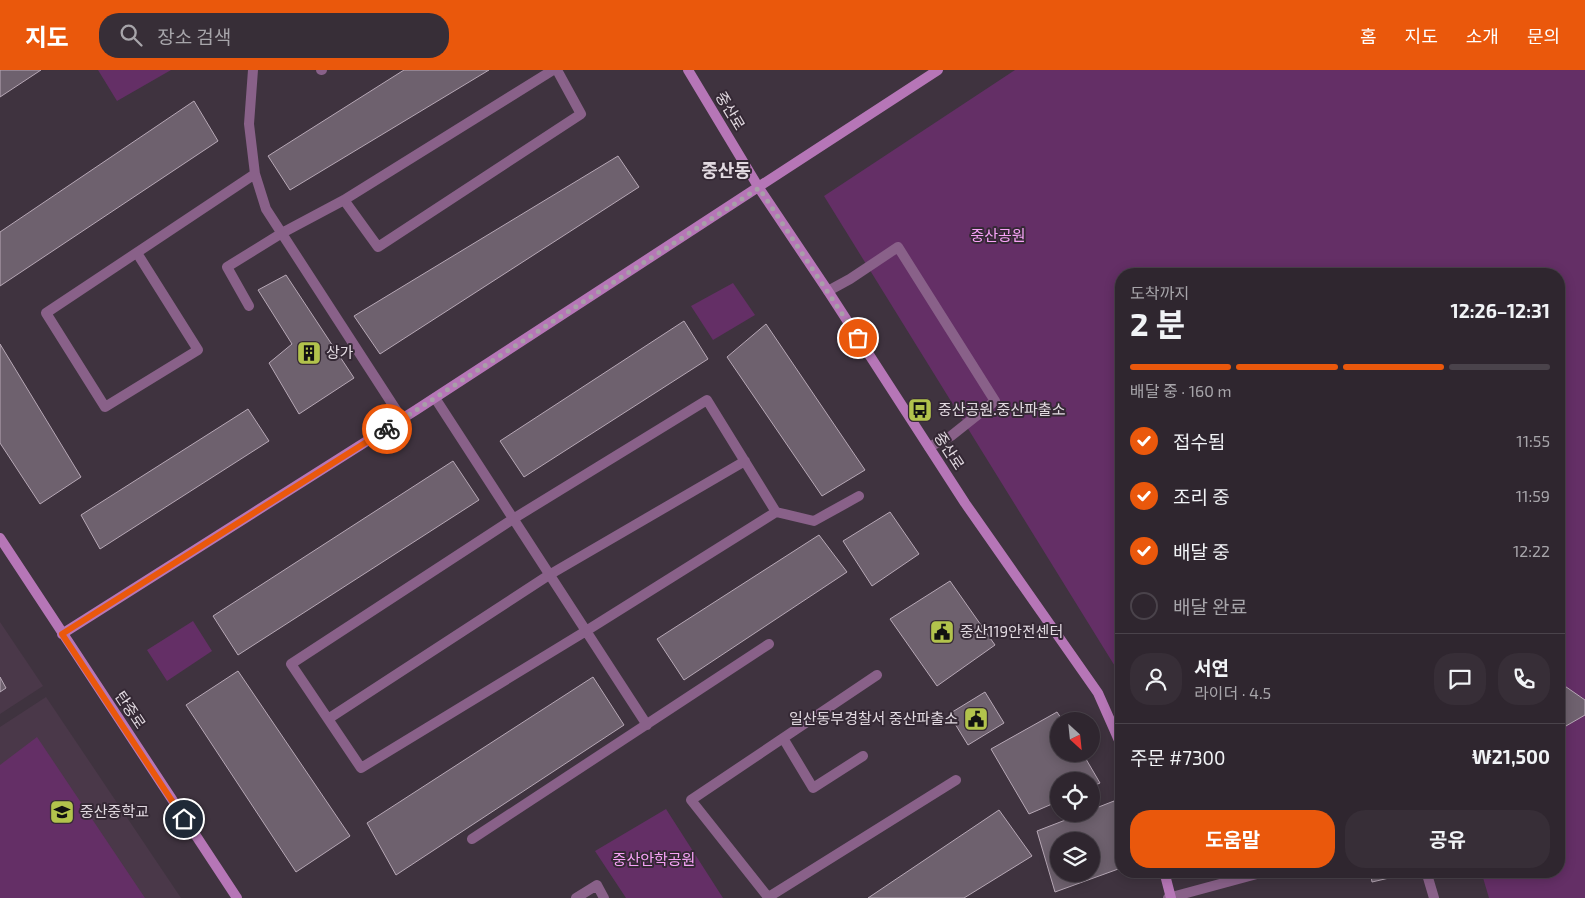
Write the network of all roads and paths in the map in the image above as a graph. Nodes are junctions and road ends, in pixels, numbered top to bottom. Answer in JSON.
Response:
{"nodes":[{"id":1,"x":253,"y":70,"type":"edge"},
{"id":2,"x":553,"y":70,"type":"edge"},
{"id":3,"x":557,"y":70,"type":"edge"},
{"id":4,"x":688,"y":70,"type":"edge"},
{"id":5,"x":938,"y":70,"type":"edge"},
{"id":6,"x":255,"y":174,"type":"junction"},
{"id":7,"x":759,"y":188,"type":"junction"},
{"id":8,"x":344,"y":200,"type":"junction"},
{"id":9,"x":282,"y":233,"type":"junction"},
{"id":10,"x":137,"y":254,"type":"junction"},
{"id":11,"x":828,"y":291,"type":"junction"},
{"id":12,"x":249,"y":306,"type":"dead end"},
{"id":13,"x":435,"y":398,"type":"junction"},
{"id":14,"x":402,"y":419,"type":"junction"},
{"id":15,"x":929,"y":447,"type":"junction"},
{"id":16,"x":745,"y":461,"type":"junction"},
{"id":17,"x":859,"y":496,"type":"dead end"},
{"id":18,"x":776,"y":512,"type":"junction"},
{"id":19,"x":513,"y":519,"type":"junction"},
{"id":20,"x":0,"y":538,"type":"edge"},
{"id":21,"x":549,"y":575,"type":"junction"},
{"id":22,"x":586,"y":631,"type":"junction"},
{"id":23,"x":62,"y":634,"type":"junction"},
{"id":24,"x":769,"y":644,"type":"dead end"},
{"id":25,"x":877,"y":675,"type":"dead end"},
{"id":26,"x":328,"y":719,"type":"junction"},
{"id":27,"x":647,"y":725,"type":"junction"},
{"id":28,"x":1115,"y":732,"type":"edge"},
{"id":29,"x":783,"y":738,"type":"junction"},
{"id":30,"x":863,"y":756,"type":"dead end"},
{"id":31,"x":956,"y":780,"type":"dead end"},
{"id":32,"x":472,"y":839,"type":"dead end"},
{"id":33,"x":1166,"y":878,"type":"edge"},
{"id":34,"x":1243,"y":878,"type":"edge"},
{"id":35,"x":1428,"y":878,"type":"edge"},
{"id":36,"x":237,"y":898,"type":"edge"},
{"id":37,"x":576,"y":898,"type":"edge"},
{"id":38,"x":604,"y":898,"type":"edge"},
{"id":39,"x":767,"y":898,"type":"edge"},
{"id":40,"x":1170,"y":898,"type":"edge"},
{"id":41,"x":1434,"y":898,"type":"edge"}],
"edges":[{"from":1,"to":6,"type":"street"},
{"from":2,"to":8,"type":"street"},
{"from":3,"to":8,"type":"street"},
{"from":4,"to":7,"type":"main road","name":"중산로"},
{"from":5,"to":7,"type":"main road"},
{"from":6,"to":9,"type":"street"},
{"from":6,"to":10,"type":"street"},
{"from":7,"to":11,"type":"main road","name":"중산로"},
{"from":7,"to":13,"type":"main road"},
{"from":8,"to":9,"type":"street"},
{"from":9,"to":12,"type":"street"},
{"from":9,"to":14,"type":"street"},
{"from":10,"to":10,"type":"street"},
{"from":11,"to":15,"type":"main road","name":"중산로"},
{"from":11,"to":15,"type":"street"},
{"from":13,"to":14,"type":"main road"},
{"from":13,"to":19,"type":"street"},
{"from":14,"to":23,"type":"main road"},
{"from":15,"to":28,"type":"main road","name":"중산로"},
{"from":16,"to":18,"type":"street"},
{"from":16,"to":19,"type":"street"},
{"from":16,"to":21,"type":"street"},
{"from":17,"to":18,"type":"street"},
{"from":18,"to":22,"type":"street"},
{"from":19,"to":21,"type":"street"},
{"from":19,"to":26,"type":"street"},
{"from":20,"to":23,"type":"main road","name":"탄중로"},
{"from":21,"to":22,"type":"street"},
{"from":21,"to":26,"type":"street"},
{"from":22,"to":26,"type":"street"},
{"from":22,"to":27,"type":"street"},
{"from":23,"to":36,"type":"main road","name":"탄중로"},
{"from":24,"to":27,"type":"street"},
{"from":25,"to":29,"type":"street"},
{"from":27,"to":32,"type":"street"},
{"from":29,"to":30,"type":"street"},
{"from":29,"to":39,"type":"street"},
{"from":31,"to":39,"type":"street"},
{"from":33,"to":40,"type":"main road"},
{"from":34,"to":40,"type":"street"},
{"from":35,"to":41,"type":"street"},
{"from":37,"to":38,"type":"street"}]}
